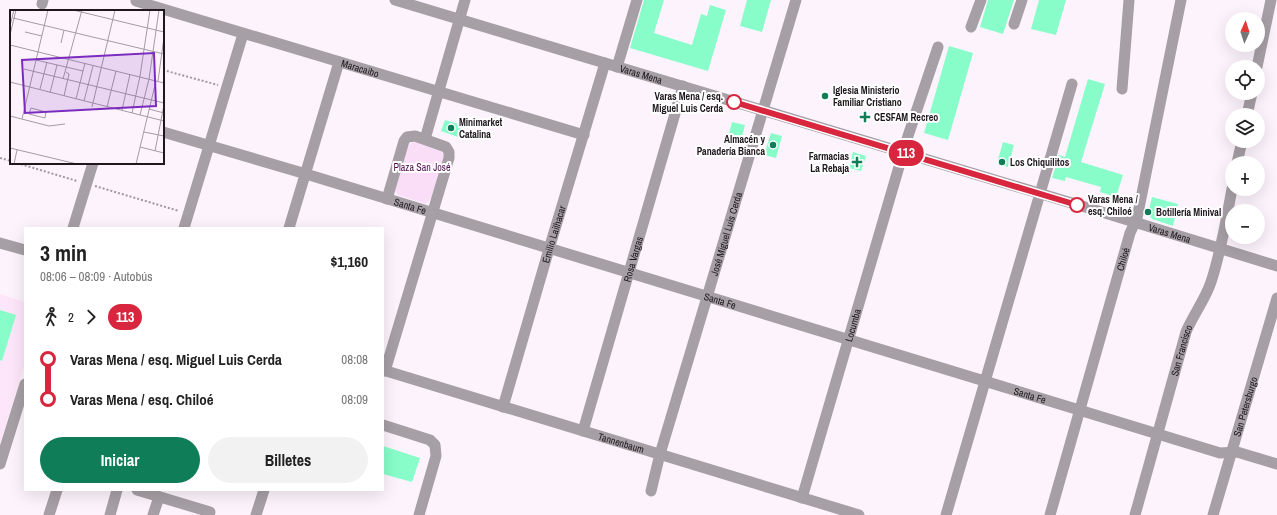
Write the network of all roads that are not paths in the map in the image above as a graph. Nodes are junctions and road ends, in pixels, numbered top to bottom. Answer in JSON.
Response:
{"nodes":[{"id":1,"x":395,"y":0,"type":"edge"},
{"id":2,"x":465,"y":0,"type":"edge"},
{"id":3,"x":636,"y":0,"type":"edge"},
{"id":4,"x":796,"y":0,"type":"edge"},
{"id":5,"x":981,"y":0,"type":"edge"},
{"id":6,"x":1022,"y":0,"type":"edge"},
{"id":7,"x":1129,"y":0,"type":"edge"},
{"id":8,"x":1182,"y":0,"type":"edge"},
{"id":9,"x":1271,"y":0,"type":"edge"},
{"id":10,"x":136,"y":4,"type":"edge"},
{"id":11,"x":157,"y":10,"type":"edge"},
{"id":12,"x":164,"y":12,"type":"edge"},
{"id":13,"x":459,"y":19,"type":"junction"},
{"id":14,"x":1014,"y":24,"type":"dead end"},
{"id":15,"x":971,"y":27,"type":"dead end"},
{"id":16,"x":243,"y":34,"type":"junction"},
{"id":17,"x":938,"y":47,"type":"dead end"},
{"id":18,"x":1258,"y":60,"type":"edge"},
{"id":19,"x":339,"y":62,"type":"junction"},
{"id":20,"x":605,"y":63,"type":"junction"},
{"id":21,"x":617,"y":66,"type":"junction"},
{"id":22,"x":1072,"y":84,"type":"dead end"},
{"id":23,"x":684,"y":86,"type":"junction"},
{"id":24,"x":1122,"y":89,"type":"dead end"},
{"id":25,"x":438,"y":92,"type":"junction"},
{"id":26,"x":763,"y":110,"type":"junction"},
{"id":27,"x":164,"y":132,"type":"edge"},
{"id":28,"x":584,"y":135,"type":"junction"},
{"id":29,"x":424,"y":138,"type":"junction"},
{"id":30,"x":209,"y":145,"type":"junction"},
{"id":31,"x":904,"y":152,"type":"junction"},
{"id":32,"x":92,"y":164,"type":"edge"},
{"id":33,"x":306,"y":174,"type":"junction"},
{"id":34,"x":1041,"y":194,"type":"junction"},
{"id":35,"x":1231,"y":196,"type":"edge"},
{"id":36,"x":387,"y":199,"type":"junction"},
{"id":37,"x":432,"y":213,"type":"junction"},
{"id":38,"x":1135,"y":222,"type":"junction"},
{"id":39,"x":73,"y":227,"type":"edge"},
{"id":40,"x":184,"y":227,"type":"edge"},
{"id":41,"x":289,"y":227,"type":"edge"},
{"id":42,"x":0,"y":243,"type":"edge"},
{"id":43,"x":549,"y":249,"type":"junction"},
{"id":44,"x":1220,"y":249,"type":"junction"},
{"id":45,"x":24,"y":250,"type":"edge"},
{"id":46,"x":1277,"y":266,"type":"edge"},
{"id":47,"x":628,"y":273,"type":"junction"},
{"id":48,"x":707,"y":297,"type":"junction"},
{"id":49,"x":1277,"y":298,"type":"edge"},
{"id":50,"x":848,"y":340,"type":"junction"},
{"id":51,"x":384,"y":370,"type":"edge"},
{"id":52,"x":985,"y":382,"type":"junction"},
{"id":53,"x":24,"y":387,"type":"edge"},
{"id":54,"x":503,"y":407,"type":"junction"},
{"id":55,"x":1080,"y":411,"type":"junction"},
{"id":56,"x":384,"y":425,"type":"edge"},
{"id":57,"x":582,"y":431,"type":"junction"},
{"id":58,"x":1157,"y":434,"type":"junction"},
{"id":59,"x":1231,"y":453,"type":"junction"},
{"id":60,"x":660,"y":454,"type":"junction"},
{"id":61,"x":0,"y":464,"type":"edge"},
{"id":62,"x":1277,"y":464,"type":"edge"},
{"id":63,"x":57,"y":491,"type":"edge"},
{"id":64,"x":117,"y":491,"type":"edge"},
{"id":65,"x":140,"y":491,"type":"edge"},
{"id":66,"x":264,"y":491,"type":"edge"},
{"id":67,"x":651,"y":491,"type":"dead end"},
{"id":68,"x":159,"y":497,"type":"junction"},
{"id":69,"x":802,"y":498,"type":"junction"},
{"id":70,"x":50,"y":515,"type":"edge"},
{"id":71,"x":110,"y":515,"type":"edge"},
{"id":72,"x":153,"y":515,"type":"edge"},
{"id":73,"x":209,"y":515,"type":"edge"},
{"id":74,"x":256,"y":515,"type":"edge"},
{"id":75,"x":419,"y":515,"type":"edge"},
{"id":76,"x":859,"y":515,"type":"edge"},
{"id":77,"x":946,"y":515,"type":"edge"},
{"id":78,"x":1050,"y":515,"type":"edge"},
{"id":79,"x":1135,"y":515,"type":"edge"},
{"id":80,"x":1213,"y":515,"type":"edge"}],
"edges":[{"from":1,"to":13,"type":"street","name":"Varas Mena"},
{"from":2,"to":13,"type":"street"},
{"from":3,"to":21,"type":"street"},
{"from":4,"to":26,"type":"street","name":"José Miguel Luis Cerda"},
{"from":5,"to":15,"type":"street"},
{"from":6,"to":14,"type":"street"},
{"from":7,"to":24,"type":"street"},
{"from":8,"to":38,"type":"street","name":"Chiloé"},
{"from":9,"to":18,"type":"street"},
{"from":10,"to":11,"type":"street","name":"Maracaibo"},
{"from":12,"to":16,"type":"street","name":"Maracaibo"},
{"from":13,"to":20,"type":"street","name":"Varas Mena"},
{"from":13,"to":25,"type":"street"},
{"from":16,"to":19,"type":"street","name":"Maracaibo"},
{"from":16,"to":30,"type":"street"},
{"from":17,"to":31,"type":"street","name":"Locumba"},
{"from":19,"to":25,"type":"street","name":"Maracaibo"},
{"from":19,"to":33,"type":"street"},
{"from":20,"to":21,"type":"street","name":"Varas Mena"},
{"from":20,"to":28,"type":"street","name":"Emilio Lailhacar"},
{"from":21,"to":23,"type":"street","name":"Varas Mena"},
{"from":22,"to":34,"type":"street"},
{"from":23,"to":26,"type":"street","name":"Varas Mena"},
{"from":23,"to":47,"type":"street","name":"Rosa Vargas"},
{"from":25,"to":28,"type":"street","name":"Maracaibo"},
{"from":25,"to":29,"type":"street"},
{"from":26,"to":31,"type":"street","name":"Varas Mena"},
{"from":26,"to":48,"type":"street","name":"José Miguel Luis Cerda"},
{"from":27,"to":30,"type":"street","name":"Santa Fe"},
{"from":28,"to":43,"type":"street","name":"Emilio Lailhacar"},
{"from":29,"to":36,"type":"street"},
{"from":29,"to":37,"type":"street"},
{"from":30,"to":33,"type":"street","name":"Santa Fe"},
{"from":30,"to":40,"type":"street"},
{"from":31,"to":34,"type":"street","name":"Varas Mena"},
{"from":31,"to":50,"type":"street","name":"Locumba"},
{"from":32,"to":39,"type":"street"},
{"from":33,"to":36,"type":"street","name":"Santa Fe"},
{"from":33,"to":41,"type":"street"},
{"from":34,"to":38,"type":"street","name":"Varas Mena"},
{"from":34,"to":52,"type":"street"},
{"from":35,"to":44,"type":"street","name":"San Francisco"},
{"from":36,"to":37,"type":"street","name":"Santa Fe"},
{"from":37,"to":43,"type":"street","name":"Santa Fe"},
{"from":37,"to":51,"type":"street"},
{"from":38,"to":44,"type":"street","name":"Varas Mena"},
{"from":38,"to":55,"type":"street","name":"Chiloé"},
{"from":42,"to":45,"type":"street"},
{"from":43,"to":47,"type":"street","name":"Santa Fe"},
{"from":43,"to":54,"type":"street","name":"Emilio Lailhacar"},
{"from":44,"to":46,"type":"street","name":"Varas Mena"},
{"from":44,"to":58,"type":"street","name":"San Francisco"},
{"from":47,"to":48,"type":"street","name":"Santa Fe"},
{"from":47,"to":57,"type":"street","name":"Rosa Vargas"},
{"from":48,"to":50,"type":"street","name":"Santa Fe"},
{"from":48,"to":60,"type":"street","name":"José Miguel Luis Cerda"},
{"from":49,"to":59,"type":"street","name":"San Petersburgo"},
{"from":50,"to":52,"type":"street","name":"Santa Fe"},
{"from":50,"to":69,"type":"street","name":"Locumba"},
{"from":51,"to":54,"type":"street","name":"Tannenbaum"},
{"from":52,"to":55,"type":"street","name":"Santa Fe"},
{"from":52,"to":77,"type":"street"},
{"from":53,"to":61,"type":"street"},
{"from":54,"to":57,"type":"street","name":"Tannenbaum"},
{"from":55,"to":58,"type":"street","name":"Santa Fe"},
{"from":55,"to":78,"type":"street","name":"Chiloé"},
{"from":56,"to":75,"type":"street"},
{"from":57,"to":60,"type":"street","name":"Tannenbaum"},
{"from":58,"to":59,"type":"street","name":"Santa Fe"},
{"from":58,"to":79,"type":"street","name":"San Francisco"},
{"from":59,"to":62,"type":"street","name":"Santa Fe"},
{"from":59,"to":80,"type":"street","name":"San Petersburgo"},
{"from":60,"to":67,"type":"street","name":"José Miguel Luis Cerda"},
{"from":60,"to":69,"type":"street","name":"Tannenbaum"},
{"from":63,"to":70,"type":"street"},
{"from":64,"to":71,"type":"street"},
{"from":65,"to":68,"type":"street"},
{"from":66,"to":74,"type":"street"},
{"from":68,"to":72,"type":"street"},
{"from":68,"to":73,"type":"street"},
{"from":69,"to":76,"type":"street","name":"Tannenbaum"}]}
